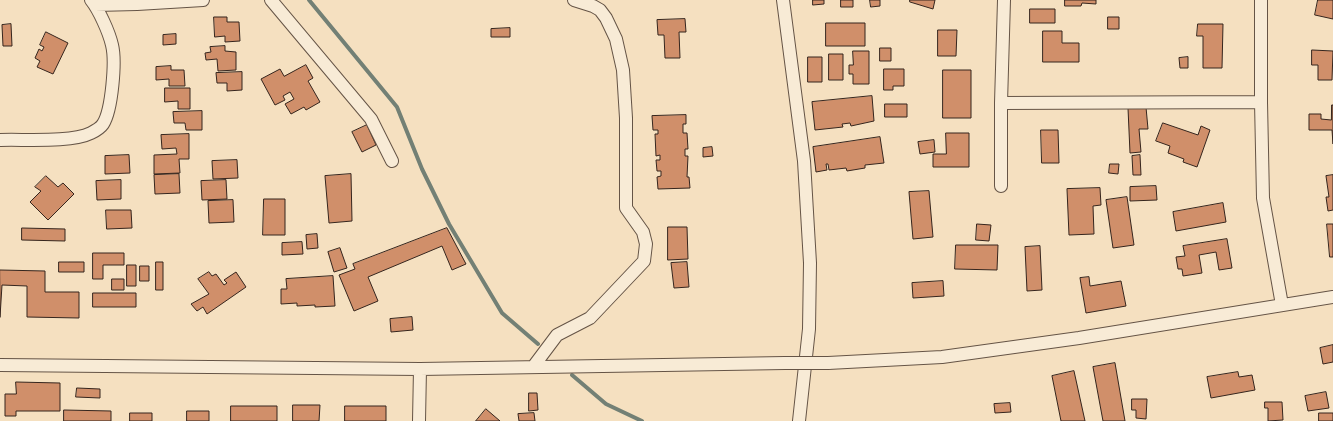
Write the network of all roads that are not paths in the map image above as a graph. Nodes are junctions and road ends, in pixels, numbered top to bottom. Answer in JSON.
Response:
{"nodes":[{"id":1,"x":203,"y":0,"type":"edge"},
{"id":2,"x":271,"y":0,"type":"edge"},
{"id":3,"x":574,"y":0,"type":"edge"},
{"id":4,"x":783,"y":0,"type":"edge"},
{"id":5,"x":1004,"y":0,"type":"edge"},
{"id":6,"x":1261,"y":0,"type":"edge"},
{"id":7,"x":93,"y":2,"type":"edge"},
{"id":8,"x":1001,"y":102,"type":"junction"},
{"id":9,"x":1261,"y":102,"type":"junction"},
{"id":10,"x":0,"y":140,"type":"edge"},
{"id":11,"x":392,"y":161,"type":"dead end"},
{"id":12,"x":1001,"y":186,"type":"dead end"},
{"id":13,"x":1333,"y":298,"type":"edge"},
{"id":14,"x":1282,"y":305,"type":"junction"},
{"id":15,"x":0,"y":364,"type":"edge"},
{"id":16,"x":533,"y":367,"type":"junction"},
{"id":17,"x":420,"y":369,"type":"junction"},
{"id":18,"x":419,"y":421,"type":"edge"},
{"id":19,"x":799,"y":421,"type":"edge"}],
"edges":[{"from":1,"to":7,"type":"street"},
{"from":2,"to":11,"type":"street"},
{"from":3,"to":16,"type":"street"},
{"from":4,"to":19,"type":"street"},
{"from":5,"to":8,"type":"street"},
{"from":6,"to":9,"type":"street"},
{"from":7,"to":10,"type":"street"},
{"from":8,"to":9,"type":"street"},
{"from":8,"to":12,"type":"street"},
{"from":9,"to":14,"type":"street"},
{"from":13,"to":14,"type":"street"},
{"from":14,"to":16,"type":"street","bridge":true},
{"from":15,"to":17,"type":"street"},
{"from":16,"to":17,"type":"street"},
{"from":17,"to":18,"type":"street"}]}
